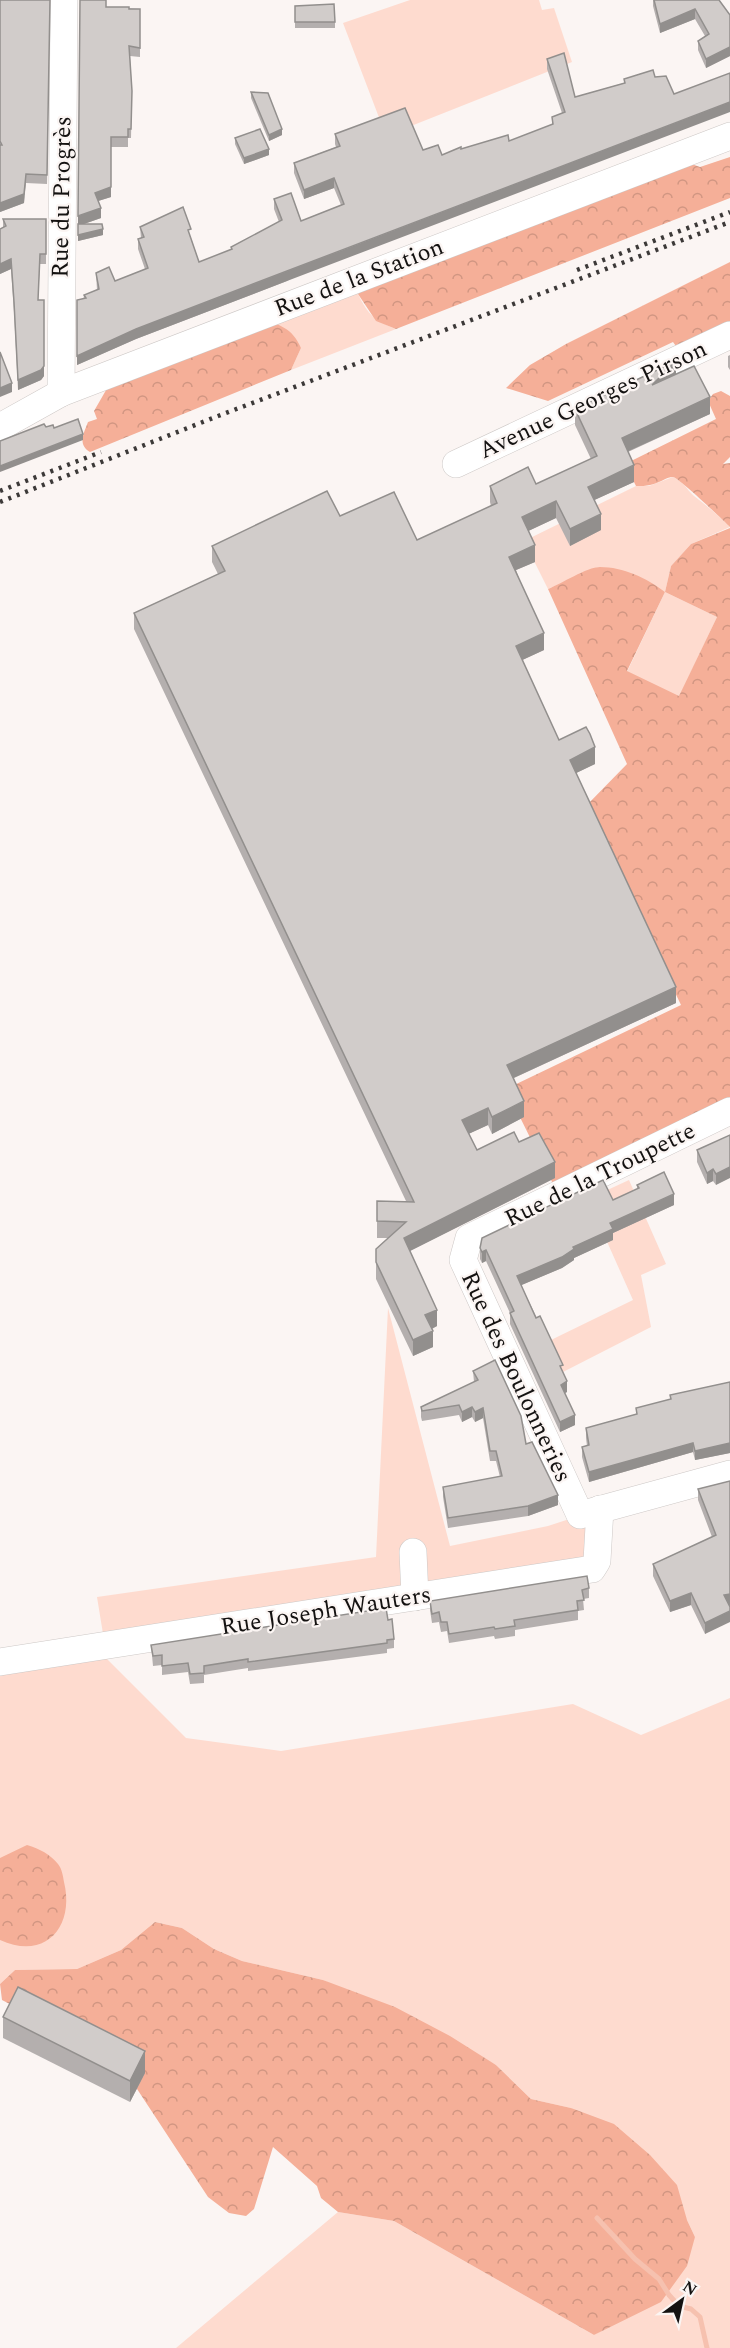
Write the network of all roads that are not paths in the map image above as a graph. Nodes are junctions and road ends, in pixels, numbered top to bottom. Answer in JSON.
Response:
{"nodes":[{"id":1,"x":64,"y":0,"type":"edge"},
{"id":2,"x":728,"y":138,"type":"edge"},
{"id":3,"x":730,"y":335,"type":"edge"},
{"id":4,"x":61,"y":393,"type":"junction"},
{"id":5,"x":0,"y":427,"type":"edge"},
{"id":6,"x":456,"y":464,"type":"dead end"},
{"id":7,"x":730,"y":1111,"type":"edge"},
{"id":8,"x":469,"y":1238,"type":"joint"},
{"id":9,"x":730,"y":1474,"type":"edge"},
{"id":10,"x":590,"y":1512,"type":"junction"},
{"id":11,"x":412,"y":1551,"type":"dead end"},
{"id":12,"x":415,"y":1597,"type":"junction"},
{"id":13,"x":0,"y":1662,"type":"edge"}],
"edges":[{"from":1,"to":4,"type":"street","name":"Rue du Progrès"},
{"from":2,"to":4,"type":"street","name":"Rue de la Station"},
{"from":3,"to":6,"type":"street","name":"Avenue Georges Pirson"},
{"from":4,"to":5,"type":"street","name":"Rue de la Station"},
{"from":7,"to":8,"type":"street","name":"Rue de la Troupette"},
{"from":8,"to":10,"type":"street","name":"Rue des Boulonneries"},
{"from":9,"to":10,"type":"street"},
{"from":10,"to":12,"type":"street","name":"Rue Joseph Wauters"},
{"from":11,"to":12,"type":"street"},
{"from":12,"to":13,"type":"street","name":"Rue Joseph Wauters"}]}
